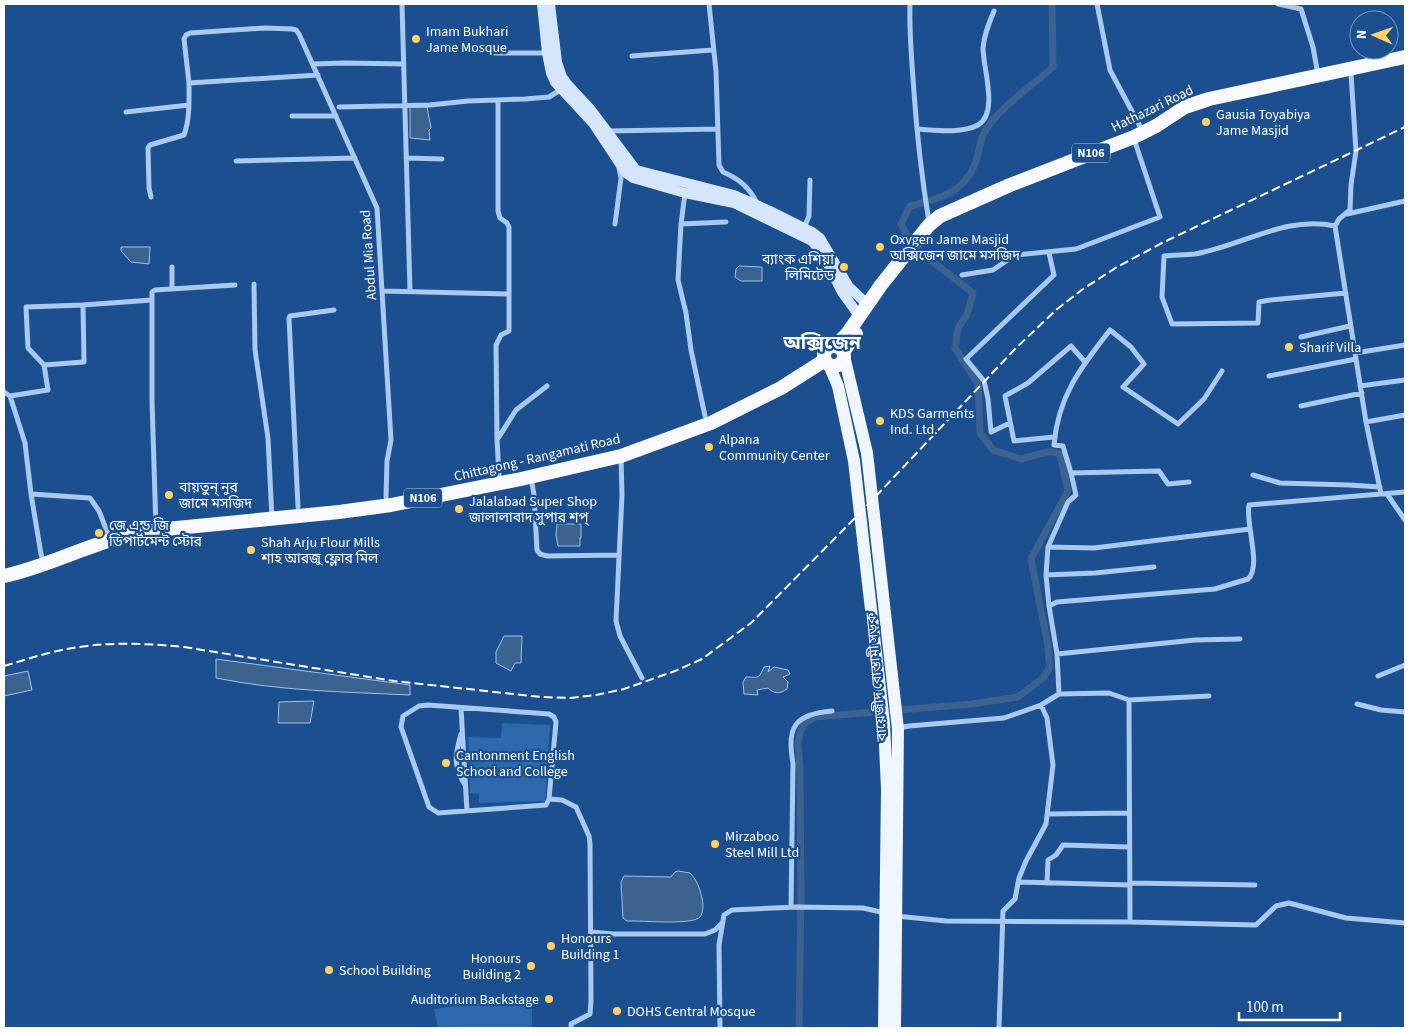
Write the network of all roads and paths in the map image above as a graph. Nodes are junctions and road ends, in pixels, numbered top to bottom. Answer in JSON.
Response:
{"nodes":[{"id":1,"x":402,"y":4,"type":"edge"},
{"id":2,"x":542,"y":4,"type":"edge"},
{"id":3,"x":550,"y":4,"type":"edge"},
{"id":4,"x":709,"y":4,"type":"edge"},
{"id":5,"x":910,"y":4,"type":"edge"},
{"id":6,"x":1097,"y":4,"type":"edge"},
{"id":7,"x":1278,"y":4,"type":"edge"},
{"id":8,"x":994,"y":11,"type":"dead end"},
{"id":9,"x":713,"y":50,"type":"junction"},
{"id":10,"x":494,"y":53,"type":"dead end"},
{"id":11,"x":547,"y":54,"type":"junction"},
{"id":12,"x":632,"y":56,"type":"dead end"},
{"id":13,"x":1405,"y":58,"type":"edge"},
{"id":14,"x":313,"y":64,"type":"junction"},
{"id":15,"x":404,"y":64,"type":"junction"},
{"id":16,"x":1405,"y":64,"type":"edge"},
{"id":17,"x":1351,"y":74,"type":"junction"},
{"id":18,"x":318,"y":75,"type":"junction"},
{"id":19,"x":1318,"y":75,"type":"junction"},
{"id":20,"x":190,"y":83,"type":"junction"},
{"id":21,"x":562,"y":89,"type":"junction"},
{"id":22,"x":498,"y":100,"type":"junction"},
{"id":23,"x":190,"y":105,"type":"junction"},
{"id":24,"x":406,"y":105,"type":"junction"},
{"id":25,"x":339,"y":107,"type":"dead end"},
{"id":26,"x":126,"y":112,"type":"dead end"},
{"id":27,"x":292,"y":116,"type":"dead end"},
{"id":28,"x":336,"y":116,"type":"junction"},
{"id":29,"x":718,"y":129,"type":"junction"},
{"id":30,"x":917,"y":129,"type":"junction"},
{"id":31,"x":607,"y":131,"type":"junction"},
{"id":32,"x":1139,"y":137,"type":"junction"},
{"id":33,"x":355,"y":158,"type":"junction"},
{"id":34,"x":406,"y":158,"type":"junction"},
{"id":35,"x":442,"y":159,"type":"dead end"},
{"id":36,"x":618,"y":160,"type":"junction"},
{"id":37,"x":236,"y":161,"type":"dead end"},
{"id":38,"x":810,"y":180,"type":"dead end"},
{"id":39,"x":685,"y":193,"type":"junction"},
{"id":40,"x":151,"y":197,"type":"dead end"},
{"id":41,"x":1405,"y":201,"type":"edge"},
{"id":42,"x":758,"y":206,"type":"junction"},
{"id":43,"x":1345,"y":214,"type":"junction"},
{"id":44,"x":928,"y":218,"type":"junction"},
{"id":45,"x":726,"y":222,"type":"dead end"},
{"id":46,"x":615,"y":224,"type":"dead end"},
{"id":47,"x":681,"y":224,"type":"junction"},
{"id":48,"x":1335,"y":226,"type":"junction"},
{"id":49,"x":804,"y":228,"type":"junction"},
{"id":50,"x":1049,"y":252,"type":"junction"},
{"id":51,"x":172,"y":267,"type":"dead end"},
{"id":52,"x":962,"y":275,"type":"dead end"},
{"id":53,"x":254,"y":284,"type":"dead end"},
{"id":54,"x":235,"y":285,"type":"dead end"},
{"id":55,"x":172,"y":289,"type":"junction"},
{"id":56,"x":382,"y":291,"type":"junction"},
{"id":57,"x":410,"y":291,"type":"junction"},
{"id":58,"x":1346,"y":293,"type":"junction"},
{"id":59,"x":508,"y":294,"type":"junction"},
{"id":60,"x":152,"y":300,"type":"junction"},
{"id":61,"x":83,"y":304,"type":"junction"},
{"id":62,"x":868,"y":304,"type":"junction"},
{"id":63,"x":334,"y":310,"type":"dead end"},
{"id":64,"x":860,"y":317,"type":"junction"},
{"id":65,"x":1350,"y":326,"type":"junction"},
{"id":66,"x":1301,"y":336,"type":"dead end"},
{"id":67,"x":1405,"y":345,"type":"edge"},
{"id":68,"x":833,"y":356,"type":"junction"},
{"id":69,"x":1355,"y":356,"type":"junction"},
{"id":70,"x":1086,"y":362,"type":"junction"},
{"id":71,"x":44,"y":365,"type":"junction"},
{"id":72,"x":1222,"y":371,"type":"dead end"},
{"id":73,"x":1270,"y":376,"type":"dead end"},
{"id":74,"x":1405,"y":380,"type":"edge"},
{"id":75,"x":547,"y":386,"type":"dead end"},
{"id":76,"x":1360,"y":386,"type":"junction"},
{"id":77,"x":4,"y":392,"type":"edge"},
{"id":78,"x":1362,"y":394,"type":"junction"},
{"id":79,"x":10,"y":396,"type":"junction"},
{"id":80,"x":1301,"y":406,"type":"dead end"},
{"id":81,"x":1405,"y":415,"type":"edge"},
{"id":82,"x":706,"y":416,"type":"junction"},
{"id":83,"x":1366,"y":422,"type":"junction"},
{"id":84,"x":1010,"y":423,"type":"junction"},
{"id":85,"x":1054,"y":437,"type":"junction"},
{"id":86,"x":498,"y":440,"type":"junction"},
{"id":87,"x":621,"y":456,"type":"junction"},
{"id":88,"x":1071,"y":473,"type":"junction"},
{"id":89,"x":499,"y":475,"type":"junction"},
{"id":90,"x":1253,"y":475,"type":"dead end"},
{"id":91,"x":531,"y":477,"type":"junction"},
{"id":92,"x":1189,"y":482,"type":"dead end"},
{"id":93,"x":1380,"y":488,"type":"junction"},
{"id":94,"x":1405,"y":492,"type":"edge"},
{"id":95,"x":31,"y":494,"type":"junction"},
{"id":96,"x":1384,"y":494,"type":"junction"},
{"id":97,"x":386,"y":497,"type":"junction"},
{"id":98,"x":298,"y":507,"type":"junction"},
{"id":99,"x":272,"y":515,"type":"junction"},
{"id":100,"x":1405,"y":520,"type":"edge"},
{"id":101,"x":157,"y":527,"type":"junction"},
{"id":102,"x":1250,"y":529,"type":"junction"},
{"id":103,"x":109,"y":537,"type":"junction"},
{"id":104,"x":1048,"y":547,"type":"junction"},
{"id":105,"x":618,"y":555,"type":"junction"},
{"id":106,"x":43,"y":561,"type":"junction"},
{"id":107,"x":1154,"y":568,"type":"dead end"},
{"id":108,"x":4,"y":569,"type":"edge"},
{"id":109,"x":1046,"y":575,"type":"junction"},
{"id":110,"x":4,"y":576,"type":"edge"},
{"id":111,"x":1049,"y":606,"type":"junction"},
{"id":112,"x":1240,"y":639,"type":"dead end"},
{"id":113,"x":1057,"y":654,"type":"junction"},
{"id":114,"x":1405,"y":665,"type":"edge"},
{"id":115,"x":1378,"y":676,"type":"dead end"},
{"id":116,"x":642,"y":678,"type":"dead end"},
{"id":117,"x":1059,"y":694,"type":"junction"},
{"id":118,"x":1209,"y":696,"type":"dead end"},
{"id":119,"x":1128,"y":700,"type":"junction"},
{"id":120,"x":1357,"y":704,"type":"dead end"},
{"id":121,"x":1041,"y":706,"type":"junction"},
{"id":122,"x":462,"y":708,"type":"junction"},
{"id":123,"x":832,"y":711,"type":"dead end"},
{"id":124,"x":1405,"y":712,"type":"edge"},
{"id":125,"x":898,"y":726,"type":"junction"},
{"id":126,"x":463,"y":730,"type":"junction"},
{"id":127,"x":466,"y":788,"type":"junction"},
{"id":128,"x":549,"y":799,"type":"junction"},
{"id":129,"x":467,"y":811,"type":"junction"},
{"id":130,"x":1129,"y":813,"type":"junction"},
{"id":131,"x":1047,"y":814,"type":"junction"},
{"id":132,"x":1129,"y":847,"type":"junction"},
{"id":133,"x":1019,"y":882,"type":"junction"},
{"id":134,"x":1047,"y":883,"type":"junction"},
{"id":135,"x":1130,"y":884,"type":"junction"},
{"id":136,"x":1255,"y":885,"type":"dead end"},
{"id":137,"x":794,"y":907,"type":"junction"},
{"id":138,"x":891,"y":915,"type":"junction"},
{"id":139,"x":1002,"y":920,"type":"junction"},
{"id":140,"x":722,"y":922,"type":"junction"},
{"id":141,"x":1130,"y":922,"type":"junction"},
{"id":142,"x":1405,"y":923,"type":"edge"},
{"id":143,"x":591,"y":932,"type":"junction"},
{"id":144,"x":571,"y":1028,"type":"edge"},
{"id":145,"x":720,"y":1028,"type":"edge"},
{"id":146,"x":884,"y":1028,"type":"edge"},
{"id":147,"x":895,"y":1028,"type":"edge"},
{"id":148,"x":1000,"y":1028,"type":"edge"}],
"edges":[{"from":1,"to":15,"type":"street"},
{"from":2,"to":11,"type":"main road"},
{"from":3,"to":31,"type":"main road"},
{"from":4,"to":9,"type":"street"},
{"from":5,"to":30,"type":"street"},
{"from":6,"to":32,"type":"street"},
{"from":7,"to":19,"type":"street"},
{"from":8,"to":30,"type":"street"},
{"from":9,"to":12,"type":"street"},
{"from":9,"to":29,"type":"street"},
{"from":10,"to":11,"type":"street"},
{"from":11,"to":21,"type":"main road"},
{"from":13,"to":19,"type":"highway","name":"Hathazari Road","number":"N106"},
{"from":14,"to":15,"type":"street"},
{"from":14,"to":18,"type":"street","name":"Abdul Mia Road"},
{"from":14,"to":20,"type":"street","name":"Abdul Mia Road"},
{"from":15,"to":24,"type":"street"},
{"from":16,"to":17,"type":"highway","name":"Hathazari Road","number":"N106"},
{"from":17,"to":32,"type":"highway","name":"Hathazari Road","number":"N106"},
{"from":17,"to":43,"type":"street"},
{"from":18,"to":20,"type":"street"},
{"from":18,"to":28,"type":"street","name":"Abdul Mia Road"},
{"from":19,"to":32,"type":"highway","name":"Hathazari Road","number":"N106"},
{"from":20,"to":23,"type":"street"},
{"from":21,"to":22,"type":"street"},
{"from":21,"to":36,"type":"main road"},
{"from":22,"to":24,"type":"street"},
{"from":22,"to":59,"type":"street"},
{"from":23,"to":26,"type":"street"},
{"from":23,"to":40,"type":"street"},
{"from":24,"to":25,"type":"street"},
{"from":24,"to":34,"type":"street"},
{"from":27,"to":28,"type":"street"},
{"from":28,"to":33,"type":"street","name":"Abdul Mia Road"},
{"from":29,"to":31,"type":"street"},
{"from":29,"to":42,"type":"street"},
{"from":30,"to":44,"type":"street"},
{"from":31,"to":42,"type":"main road"},
{"from":32,"to":44,"type":"highway","name":"Hathazari Road","number":"N106"},
{"from":32,"to":50,"type":"street"},
{"from":32,"to":68,"type":"highway","name":"Hathazari Road","number":"N106"},
{"from":33,"to":37,"type":"street"},
{"from":33,"to":56,"type":"street","name":"Abdul Mia Road"},
{"from":34,"to":35,"type":"street"},
{"from":34,"to":57,"type":"street"},
{"from":36,"to":39,"type":"main road"},
{"from":36,"to":46,"type":"street"},
{"from":38,"to":49,"type":"street"},
{"from":39,"to":47,"type":"street"},
{"from":39,"to":64,"type":"main road"},
{"from":41,"to":43,"type":"street"},
{"from":42,"to":49,"type":"main road"},
{"from":43,"to":48,"type":"street"},
{"from":44,"to":62,"type":"highway","name":"Hathazari Road","number":"N106"},
{"from":45,"to":47,"type":"street"},
{"from":47,"to":82,"type":"street"},
{"from":48,"to":58,"type":"street"},
{"from":48,"to":58,"type":"street"},
{"from":49,"to":62,"type":"main road"},
{"from":50,"to":52,"type":"street"},
{"from":50,"to":84,"type":"street"},
{"from":51,"to":55,"type":"street"},
{"from":53,"to":99,"type":"street"},
{"from":54,"to":55,"type":"street"},
{"from":55,"to":60,"type":"street"},
{"from":56,"to":57,"type":"street"},
{"from":56,"to":97,"type":"street","name":"Abdul Mia Road"},
{"from":57,"to":59,"type":"street"},
{"from":58,"to":65,"type":"street"},
{"from":59,"to":86,"type":"street"},
{"from":60,"to":61,"type":"street"},
{"from":60,"to":101,"type":"street"},
{"from":61,"to":71,"type":"street"},
{"from":61,"to":71,"type":"street"},
{"from":62,"to":64,"type":"highway","name":"Hathazari Road","number":"N106"},
{"from":63,"to":98,"type":"street"},
{"from":64,"to":68,"type":"highway","name":"Hathazari Road","number":"N106"},
{"from":65,"to":66,"type":"street"},
{"from":65,"to":69,"type":"street"},
{"from":67,"to":69,"type":"street"},
{"from":68,"to":82,"type":"highway","name":"Chittagong - Rangamati Road","number":"N106"},
{"from":68,"to":87,"type":"highway","name":"Chittagong - Rangamati Road","number":"N106"},
{"from":68,"to":125,"type":"main road","name":"বায়েজীদ বোস্তামী সড়ক"},
{"from":68,"to":138,"type":"main road","name":"বায়েজীদ বোস্তামী সড়ক"},
{"from":69,"to":73,"type":"street"},
{"from":69,"to":76,"type":"street"},
{"from":70,"to":72,"type":"street"},
{"from":70,"to":84,"type":"street"},
{"from":70,"to":85,"type":"street"},
{"from":71,"to":79,"type":"street"},
{"from":74,"to":76,"type":"street"},
{"from":75,"to":86,"type":"street"},
{"from":76,"to":78,"type":"street"},
{"from":77,"to":79,"type":"street"},
{"from":78,"to":80,"type":"street"},
{"from":78,"to":83,"type":"street"},
{"from":79,"to":95,"type":"street"},
{"from":81,"to":83,"type":"street"},
{"from":82,"to":89,"type":"highway","name":"Chittagong - Rangamati Road","number":"N106"},
{"from":83,"to":93,"type":"street"},
{"from":84,"to":85,"type":"street"},
{"from":85,"to":88,"type":"street"},
{"from":86,"to":89,"type":"street"},
{"from":87,"to":91,"type":"highway","name":"Chittagong - Rangamati Road","number":"N106"},
{"from":87,"to":105,"type":"street"},
{"from":88,"to":92,"type":"street"},
{"from":88,"to":104,"type":"street"},
{"from":89,"to":97,"type":"highway","name":"Chittagong - Rangamati Road","number":"N106"},
{"from":90,"to":93,"type":"street"},
{"from":91,"to":99,"type":"highway","name":"Chittagong - Rangamati Road","number":"N106"},
{"from":91,"to":105,"type":"street"},
{"from":93,"to":96,"type":"street"},
{"from":94,"to":96,"type":"street"},
{"from":95,"to":103,"type":"street"},
{"from":95,"to":106,"type":"street"},
{"from":96,"to":100,"type":"street"},
{"from":96,"to":102,"type":"street"},
{"from":97,"to":98,"type":"highway","name":"Chittagong - Rangamati Road","number":"N106"},
{"from":98,"to":99,"type":"highway","name":"Chittagong - Rangamati Road","number":"N106"},
{"from":99,"to":101,"type":"highway","name":"Chittagong - Rangamati Road","number":"N106"},
{"from":101,"to":103,"type":"highway","name":"Chittagong - Rangamati Road","number":"N106"},
{"from":102,"to":104,"type":"street"},
{"from":102,"to":111,"type":"street"},
{"from":103,"to":106,"type":"highway","name":"Chittagong - Rangamati Road","number":"N106"},
{"from":104,"to":109,"type":"street"},
{"from":105,"to":116,"type":"street"},
{"from":106,"to":108,"type":"highway","name":"Chittagong - Rangamati Road","number":"N106"},
{"from":106,"to":110,"type":"highway","name":"Chittagong - Rangamati Road","number":"N106"},
{"from":107,"to":109,"type":"street"},
{"from":109,"to":111,"type":"street"},
{"from":111,"to":113,"type":"street"},
{"from":112,"to":113,"type":"street"},
{"from":113,"to":117,"type":"street"},
{"from":114,"to":115,"type":"street"},
{"from":117,"to":119,"type":"street"},
{"from":117,"to":121,"type":"street"},
{"from":118,"to":119,"type":"street"},
{"from":119,"to":130,"type":"street"},
{"from":120,"to":124,"type":"street"},
{"from":121,"to":125,"type":"street"},
{"from":121,"to":131,"type":"street"},
{"from":122,"to":126,"type":"street"},
{"from":122,"to":128,"type":"street"},
{"from":122,"to":129,"type":"street"},
{"from":123,"to":137,"type":"street"},
{"from":125,"to":138,"type":"main road","name":"বায়েজীদ বোস্তামী সড়ক"},
{"from":126,"to":127,"type":"street"},
{"from":126,"to":127,"type":"street"},
{"from":127,"to":129,"type":"street"},
{"from":128,"to":129,"type":"street"},
{"from":128,"to":143,"type":"street"},
{"from":130,"to":131,"type":"street"},
{"from":130,"to":132,"type":"street"},
{"from":131,"to":133,"type":"street"},
{"from":132,"to":134,"type":"street"},
{"from":132,"to":135,"type":"street"},
{"from":133,"to":134,"type":"street"},
{"from":133,"to":139,"type":"street"},
{"from":134,"to":135,"type":"street"},
{"from":135,"to":136,"type":"street"},
{"from":135,"to":141,"type":"street"},
{"from":137,"to":138,"type":"street"},
{"from":137,"to":140,"type":"street"},
{"from":138,"to":139,"type":"street"},
{"from":138,"to":146,"type":"main road","name":"বায়েজীদ বোস্তামী সড়ক"},
{"from":138,"to":147,"type":"main road","name":"বায়েজীদ বোস্তামী সড়ক"},
{"from":139,"to":141,"type":"street"},
{"from":139,"to":148,"type":"street"},
{"from":140,"to":143,"type":"street"},
{"from":140,"to":145,"type":"street"},
{"from":141,"to":142,"type":"street"},
{"from":143,"to":144,"type":"street"}]}
